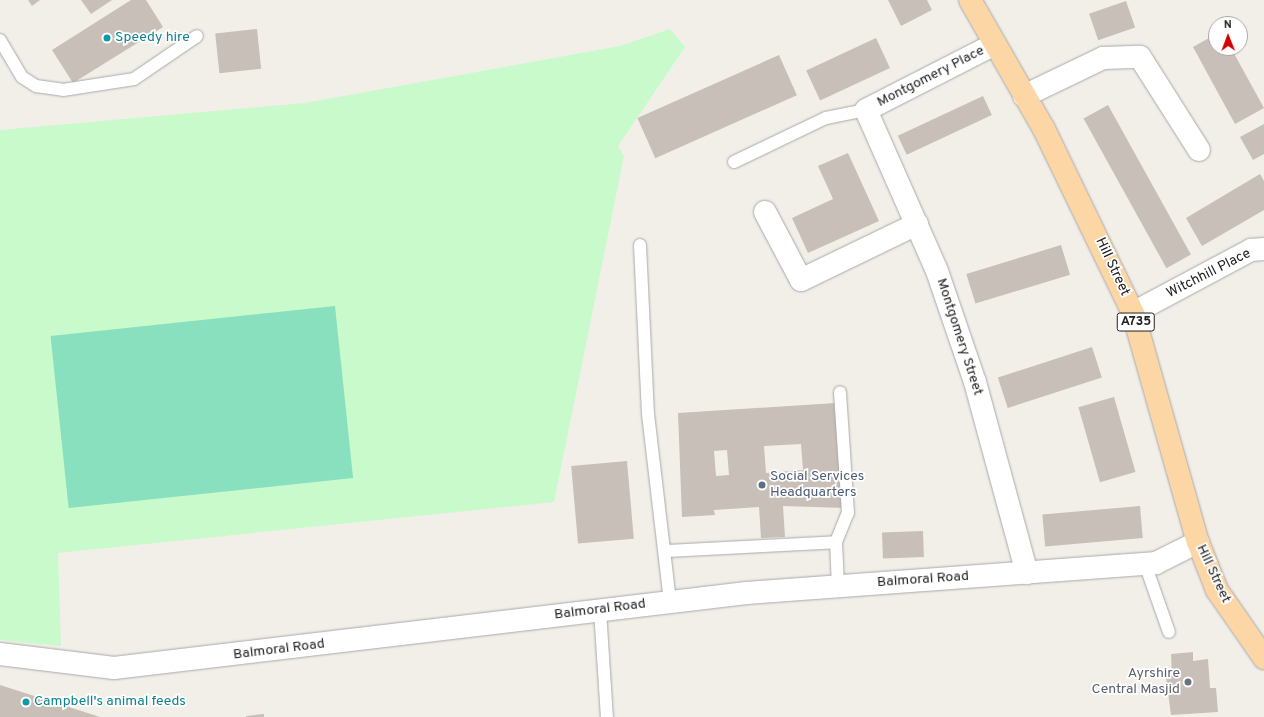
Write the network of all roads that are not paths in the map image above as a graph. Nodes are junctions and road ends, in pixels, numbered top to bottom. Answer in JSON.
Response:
{"nodes":[{"id":1,"x":970,"y":0,"type":"edge"},
{"id":2,"x":197,"y":36,"type":"dead end"},
{"id":3,"x":0,"y":40,"type":"edge"},
{"id":4,"x":995,"y":44,"type":"junction"},
{"id":5,"x":1024,"y":96,"type":"junction"},
{"id":6,"x":866,"y":110,"type":"junction"},
{"id":7,"x":1199,"y":150,"type":"dead end"},
{"id":8,"x":734,"y":162,"type":"dead end"},
{"id":9,"x":765,"y":212,"type":"dead end"},
{"id":10,"x":917,"y":224,"type":"junction"},
{"id":11,"x":640,"y":245,"type":"dead end"},
{"id":12,"x":1264,"y":249,"type":"edge"},
{"id":13,"x":1133,"y":313,"type":"junction"},
{"id":14,"x":840,"y":392,"type":"dead end"},
{"id":15,"x":836,"y":542,"type":"junction"},
{"id":16,"x":1198,"y":542,"type":"junction"},
{"id":17,"x":666,"y":551,"type":"junction"},
{"id":18,"x":1145,"y":564,"type":"junction"},
{"id":19,"x":1027,"y":573,"type":"junction"},
{"id":20,"x":838,"y":586,"type":"junction"},
{"id":21,"x":670,"y":601,"type":"junction"},
{"id":22,"x":600,"y":610,"type":"junction"},
{"id":23,"x":1169,"y":632,"type":"dead end"},
{"id":24,"x":0,"y":654,"type":"edge"},
{"id":25,"x":1264,"y":658,"type":"edge"},
{"id":26,"x":607,"y":717,"type":"edge"}],
"edges":[{"from":1,"to":4,"type":"main road","name":"Hill Street","number":"A735"},
{"from":2,"to":3,"type":"lane"},
{"from":4,"to":5,"type":"main road","name":"Hill Street","number":"A735"},
{"from":4,"to":6,"type":"street","name":"Montgomery Place"},
{"from":5,"to":7,"type":"street"},
{"from":5,"to":13,"type":"main road","name":"Hill Street","number":"A735"},
{"from":6,"to":8,"type":"lane"},
{"from":6,"to":10,"type":"street","name":"Montgomery Street"},
{"from":9,"to":10,"type":"street"},
{"from":10,"to":19,"type":"street","name":"Montgomery Street"},
{"from":11,"to":17,"type":"lane"},
{"from":12,"to":13,"type":"street","name":"Witchhill Place"},
{"from":13,"to":16,"type":"main road","name":"Hill Street","number":"A735"},
{"from":14,"to":15,"type":"lane"},
{"from":15,"to":17,"type":"lane"},
{"from":15,"to":20,"type":"lane"},
{"from":16,"to":18,"type":"street","name":"Balmoral Road"},
{"from":16,"to":25,"type":"main road","name":"Hill Street","number":"A735"},
{"from":17,"to":21,"type":"lane"},
{"from":18,"to":19,"type":"street","name":"Balmoral Road"},
{"from":18,"to":23,"type":"lane"},
{"from":19,"to":20,"type":"street","name":"Balmoral Road"},
{"from":20,"to":21,"type":"street","name":"Balmoral Road"},
{"from":21,"to":22,"type":"street","name":"Balmoral Road"},
{"from":22,"to":24,"type":"street","name":"Balmoral Road"},
{"from":22,"to":26,"type":"lane"}]}
